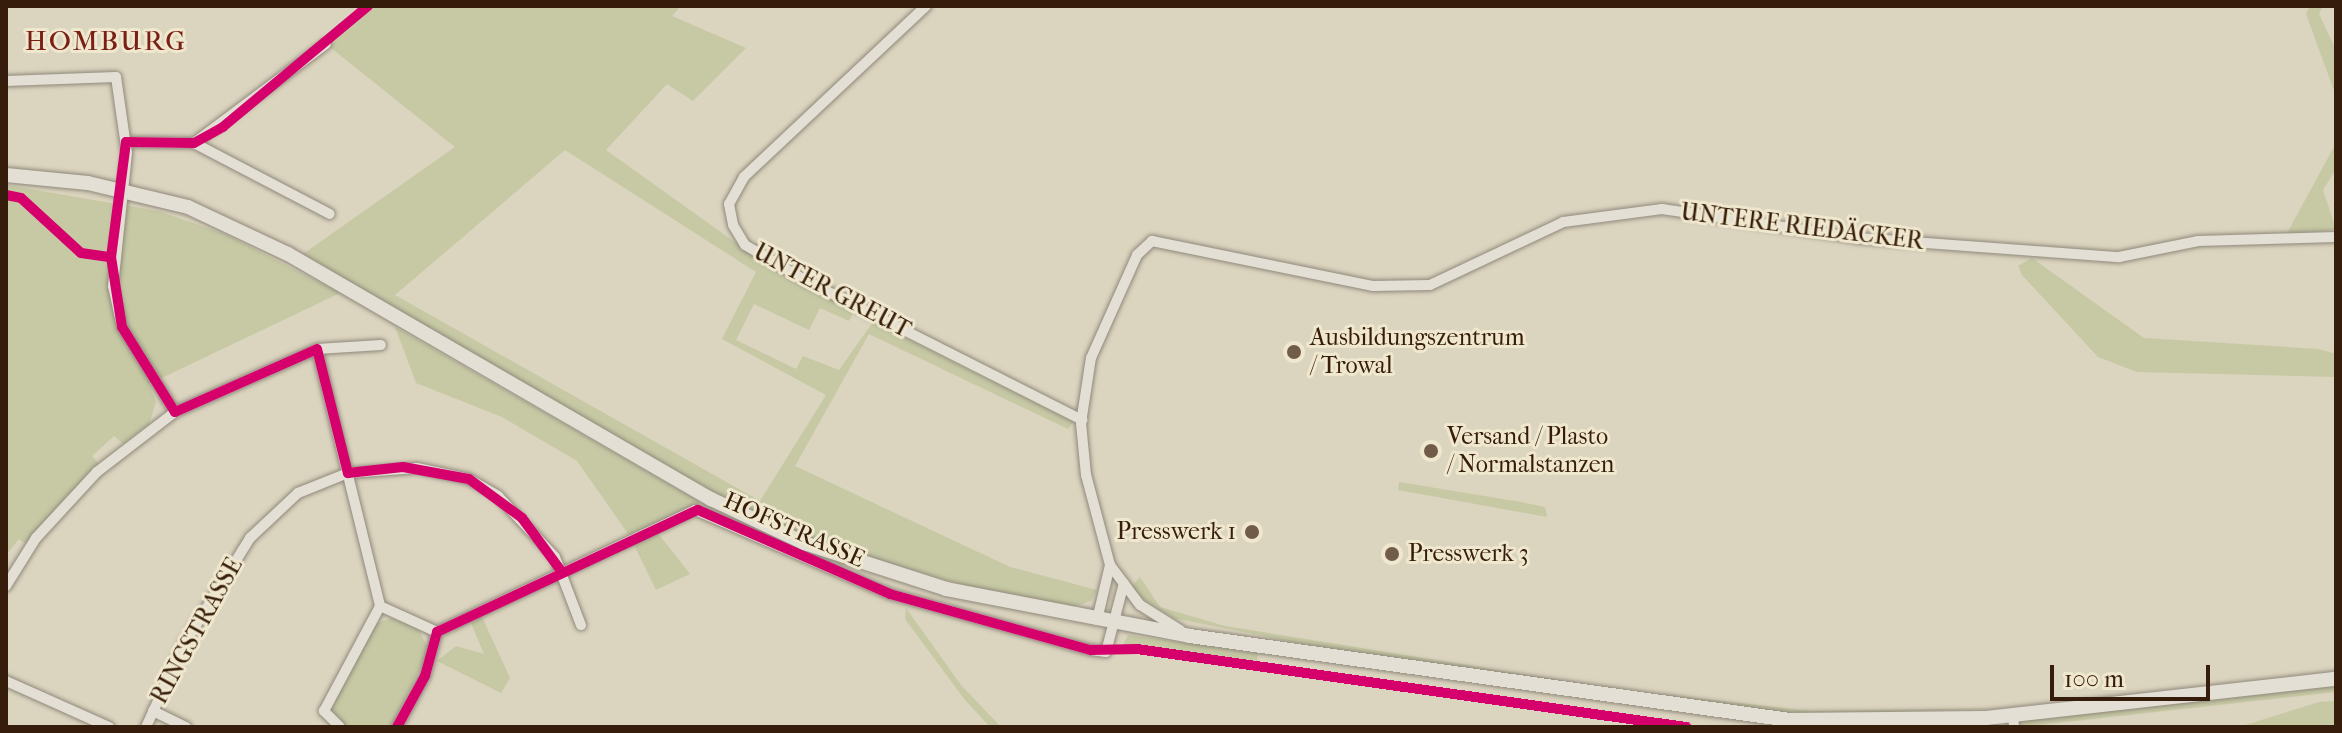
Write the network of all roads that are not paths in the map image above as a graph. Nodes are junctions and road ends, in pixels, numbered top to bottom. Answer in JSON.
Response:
{"nodes":[{"id":1,"x":926,"y":6,"type":"edge"},
{"id":2,"x":326,"y":44,"type":"dead end"},
{"id":3,"x":6,"y":81,"type":"edge"},
{"id":4,"x":126,"y":142,"type":"junction"},
{"id":5,"x":194,"y":143,"type":"junction"},
{"id":6,"x":6,"y":175,"type":"edge"},
{"id":7,"x":123,"y":189,"type":"junction"},
{"id":8,"x":330,"y":214,"type":"dead end"},
{"id":9,"x":2336,"y":237,"type":"edge"},
{"id":10,"x":381,"y":345,"type":"dead end"},
{"id":11,"x":317,"y":349,"type":"junction"},
{"id":12,"x":175,"y":412,"type":"junction"},
{"id":13,"x":1082,"y":420,"type":"junction"},
{"id":14,"x":348,"y":473,"type":"junction"},
{"id":15,"x":1110,"y":565,"type":"junction"},
{"id":16,"x":562,"y":572,"type":"junction"},
{"id":17,"x":1124,"y":583,"type":"junction"},
{"id":18,"x":6,"y":586,"type":"edge"},
{"id":19,"x":380,"y":606,"type":"junction"},
{"id":20,"x":1103,"y":621,"type":"junction"},
{"id":21,"x":581,"y":625,"type":"dead end"},
{"id":22,"x":437,"y":632,"type":"junction"},
{"id":23,"x":1190,"y":636,"type":"junction"},
{"id":24,"x":2336,"y":679,"type":"edge"},
{"id":25,"x":6,"y":681,"type":"edge"},
{"id":26,"x":153,"y":711,"type":"junction"},
{"id":27,"x":2014,"y":721,"type":"edge"},
{"id":28,"x":109,"y":727,"type":"edge"},
{"id":29,"x":146,"y":727,"type":"edge"},
{"id":30,"x":186,"y":727,"type":"edge"},
{"id":31,"x":340,"y":727,"type":"edge"},
{"id":32,"x":397,"y":727,"type":"edge"}],
"edges":[{"from":1,"to":13,"type":"street","name":"UNTER GREUT"},
{"from":2,"to":5,"type":"street"},
{"from":3,"to":4,"type":"street"},
{"from":4,"to":5,"type":"street"},
{"from":4,"to":7,"type":"street"},
{"from":5,"to":8,"type":"street"},
{"from":6,"to":7,"type":"main road"},
{"from":7,"to":12,"type":"street"},
{"from":7,"to":20,"type":"main road"},
{"from":9,"to":13,"type":"street","name":"UNTERE RIEDÄCKER"},
{"from":10,"to":11,"type":"street"},
{"from":11,"to":12,"type":"street"},
{"from":11,"to":14,"type":"street"},
{"from":12,"to":18,"type":"street"},
{"from":13,"to":15,"type":"street","name":"UNTERE RIEDÄCKER"},
{"from":14,"to":16,"type":"street","name":"RINGSTRASSE"},
{"from":14,"to":19,"type":"street"},
{"from":14,"to":26,"type":"street","name":"RINGSTRASSE"},
{"from":15,"to":17,"type":"street","name":"UNTERE RIEDÄCKER"},
{"from":15,"to":20,"type":"street","name":"UNTERE RIEDÄCKER"},
{"from":16,"to":20,"type":"street","name":"HOFSTRASSE"},
{"from":16,"to":21,"type":"street","name":"RINGSTRASSE"},
{"from":16,"to":22,"type":"street","name":"HOFSTRASSE"},
{"from":17,"to":20,"type":"street"},
{"from":17,"to":23,"type":"street","name":"UNTERE RIEDÄCKER"},
{"from":19,"to":22,"type":"street"},
{"from":19,"to":31,"type":"street"},
{"from":20,"to":23,"type":"main road"},
{"from":22,"to":32,"type":"street"},
{"from":23,"to":27,"type":"main road"},
{"from":24,"to":27,"type":"main road"},
{"from":25,"to":28,"type":"street"},
{"from":26,"to":29,"type":"street","name":"RINGSTRASSE"},
{"from":26,"to":30,"type":"street"}]}
